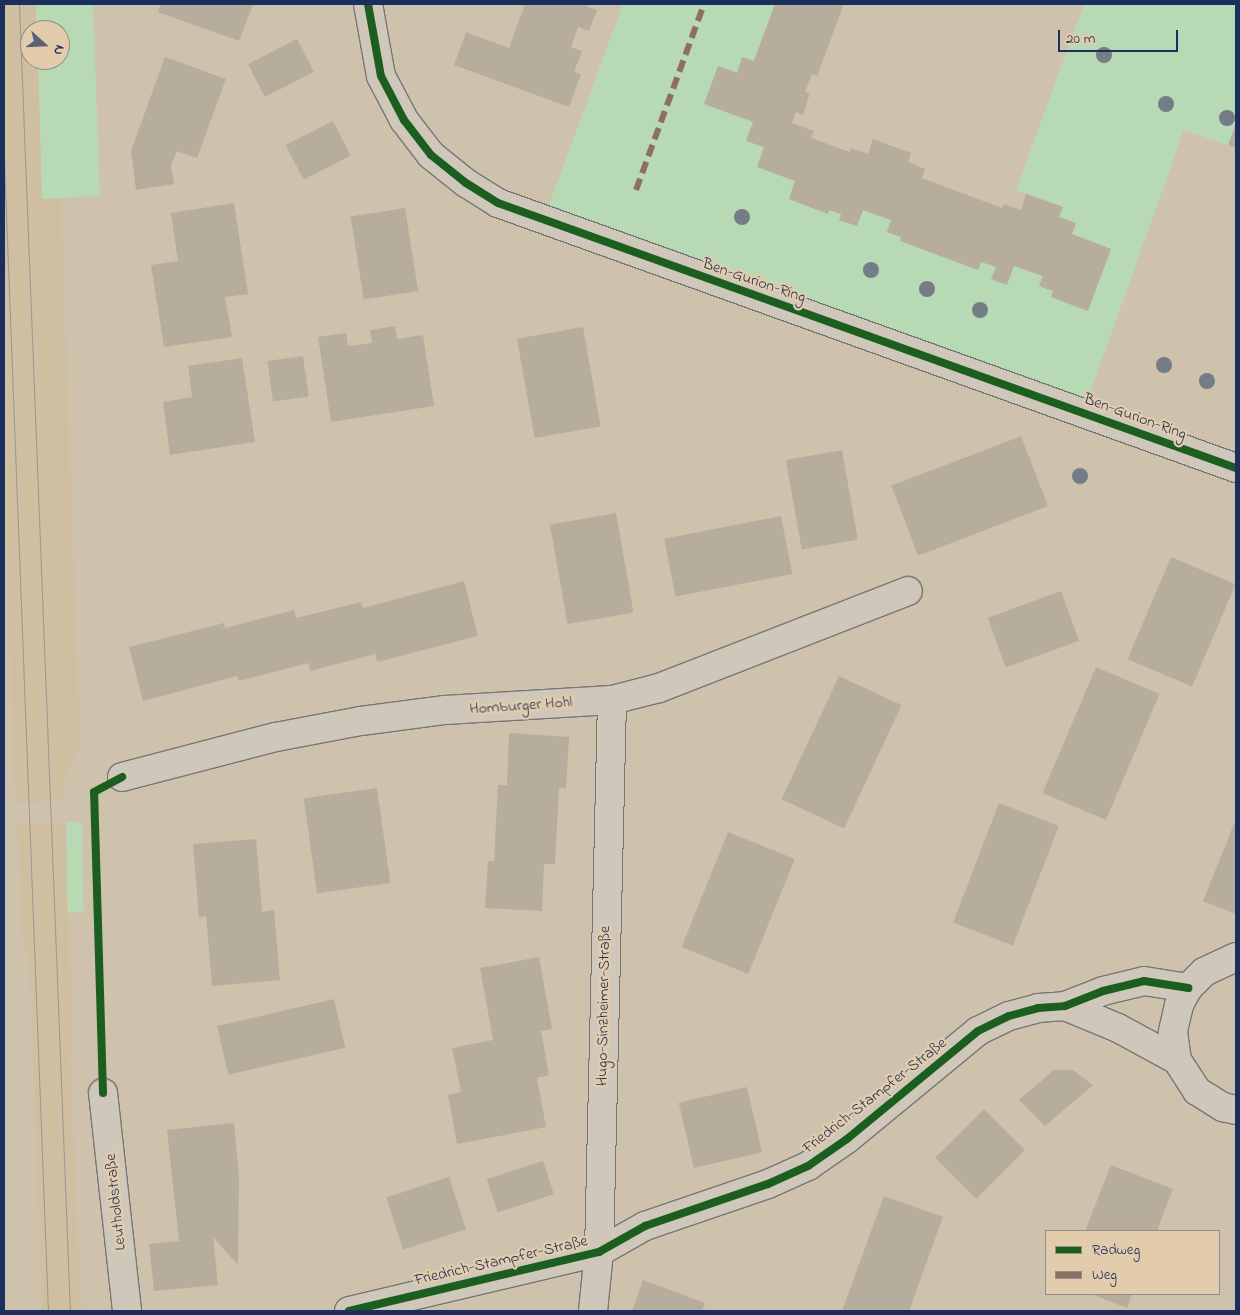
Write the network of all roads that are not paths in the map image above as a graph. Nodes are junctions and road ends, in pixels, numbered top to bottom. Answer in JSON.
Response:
{"nodes":[{"id":1,"x":368,"y":4,"type":"edge"},
{"id":2,"x":1236,"y":468,"type":"edge"},
{"id":3,"x":908,"y":591,"type":"dead end"},
{"id":4,"x":612,"y":700,"type":"junction"},
{"id":5,"x":122,"y":777,"type":"dead end"},
{"id":6,"x":1236,"y":957,"type":"edge"},
{"id":7,"x":1188,"y":988,"type":"junction"},
{"id":8,"x":1065,"y":1006,"type":"junction"},
{"id":9,"x":1177,"y":1060,"type":"junction"},
{"id":10,"x":103,"y":1093,"type":"dead end"},
{"id":11,"x":1236,"y":1110,"type":"edge"},
{"id":12,"x":599,"y":1252,"type":"junction"},
{"id":13,"x":127,"y":1311,"type":"edge"},
{"id":14,"x":349,"y":1311,"type":"edge"},
{"id":15,"x":593,"y":1311,"type":"edge"}],
"edges":[{"from":1,"to":2,"type":"street","name":"Ben-Gurion-Ring"},
{"from":3,"to":4,"type":"street","name":"Homburger Hohl"},
{"from":4,"to":5,"type":"street","name":"Homburger Hohl"},
{"from":4,"to":12,"type":"street","name":"Hugo-Sinzheimer-Straße"},
{"from":6,"to":7,"type":"street","name":"Friedrich-Stampfer-Straße"},
{"from":7,"to":8,"type":"street","name":"Friedrich-Stampfer-Straße"},
{"from":7,"to":9,"type":"street","name":"Friedrich-Stampfer-Straße"},
{"from":8,"to":9,"type":"street","name":"Friedrich-Stampfer-Straße"},
{"from":8,"to":12,"type":"street","name":"Friedrich-Stampfer-Straße"},
{"from":9,"to":11,"type":"street","name":"Friedrich-Stampfer-Straße"},
{"from":10,"to":13,"type":"street","name":"Leutholdstraße"},
{"from":12,"to":14,"type":"street","name":"Friedrich-Stampfer-Straße"},
{"from":12,"to":15,"type":"street","name":"Hugo-Sinzheimer-Straße"}]}
